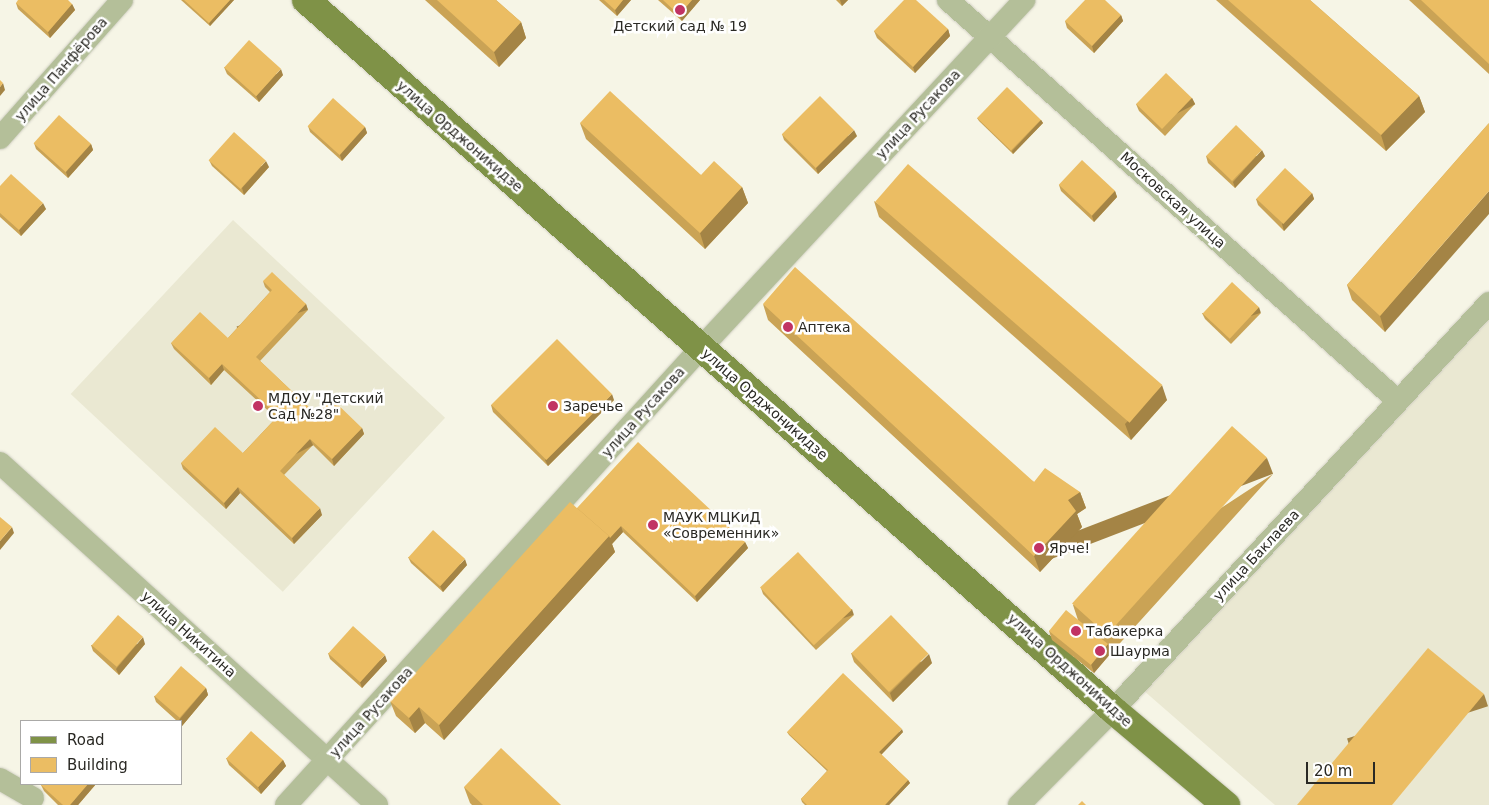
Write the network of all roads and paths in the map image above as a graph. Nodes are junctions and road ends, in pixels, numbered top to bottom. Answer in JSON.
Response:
{"nodes":[{"id":1,"x":122,"y":0,"type":"edge"},
{"id":2,"x":306,"y":0,"type":"edge"},
{"id":3,"x":948,"y":0,"type":"edge"},
{"id":4,"x":1024,"y":0,"type":"edge"},
{"id":5,"x":989,"y":38,"type":"junction"},
{"id":6,"x":0,"y":138,"type":"edge"},
{"id":7,"x":1489,"y":303,"type":"edge"},
{"id":8,"x":701,"y":348,"type":"junction"},
{"id":9,"x":1398,"y":401,"type":"junction"},
{"id":10,"x":0,"y":463,"type":"edge"},
{"id":11,"x":1113,"y":710,"type":"junction"},
{"id":12,"x":327,"y":759,"type":"junction"},
{"id":13,"x":0,"y":779,"type":"edge"},
{"id":14,"x":33,"y":798,"type":"dead end"},
{"id":15,"x":286,"y":805,"type":"edge"},
{"id":16,"x":377,"y":805,"type":"edge"},
{"id":17,"x":1019,"y":805,"type":"edge"},
{"id":18,"x":1226,"y":805,"type":"edge"}],
"edges":[{"from":1,"to":6,"type":"street","name":"улица Панфёрова"},
{"from":2,"to":8,"type":"main road","name":"улица Орджоникидзе"},
{"from":3,"to":5,"type":"street","name":"Московская улица"},
{"from":4,"to":5,"type":"street","name":"улица Русакова"},
{"from":5,"to":8,"type":"street","name":"улица Русакова"},
{"from":5,"to":9,"type":"street","name":"Московская улица"},
{"from":7,"to":9,"type":"street","name":"улица Баклаева"},
{"from":8,"to":11,"type":"main road","name":"улица Орджоникидзе"},
{"from":8,"to":12,"type":"street","name":"улица Русакова"},
{"from":9,"to":11,"type":"street","name":"улица Баклаева"},
{"from":10,"to":12,"type":"street","name":"улица Никитина"},
{"from":11,"to":17,"type":"street","name":"улица Баклаева"},
{"from":11,"to":18,"type":"main road","name":"улица Орджоникидзе"},
{"from":12,"to":15,"type":"street","name":"улица Русакова"},
{"from":12,"to":16,"type":"street","name":"улица Никитина"},
{"from":13,"to":14,"type":"street"}]}
